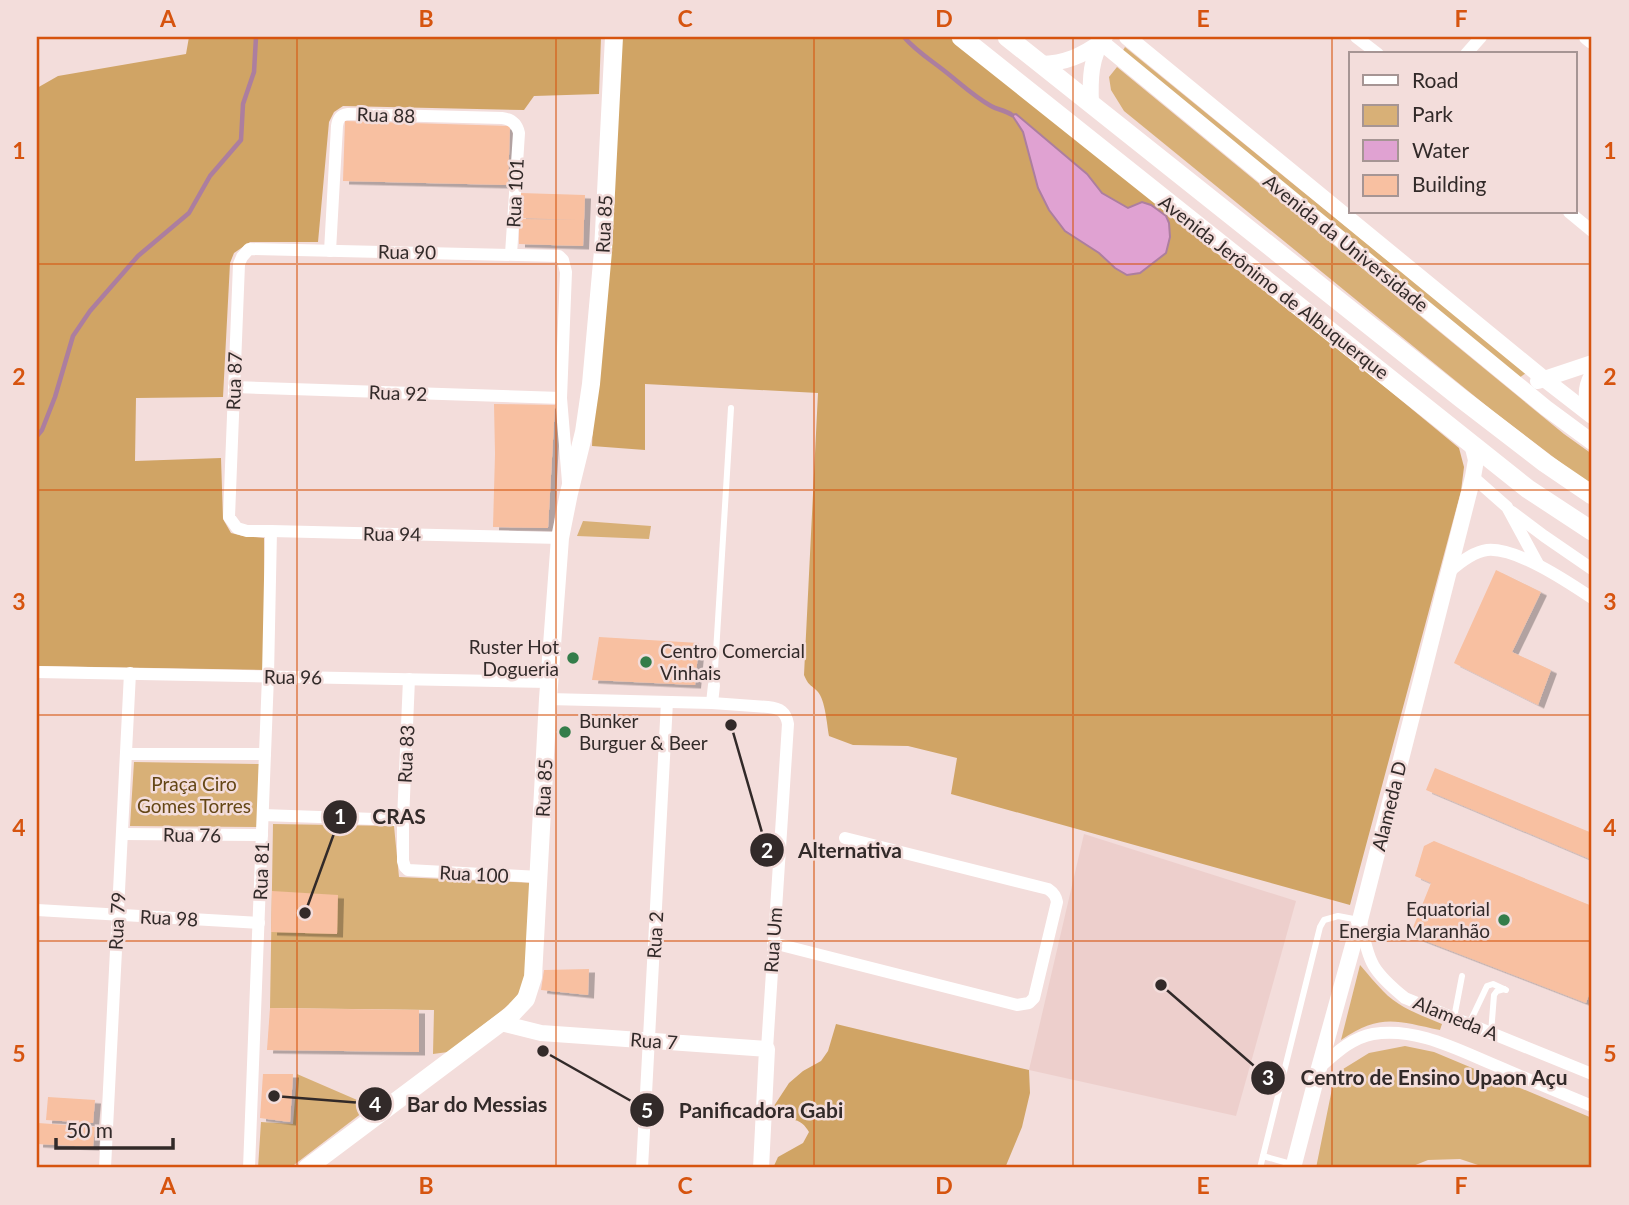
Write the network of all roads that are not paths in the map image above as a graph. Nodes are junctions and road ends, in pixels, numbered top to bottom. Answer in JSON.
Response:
{"nodes":[{"id":1,"x":614,"y":37,"type":"edge"},
{"id":2,"x":961,"y":37,"type":"edge"},
{"id":3,"x":1007,"y":37,"type":"edge"},
{"id":4,"x":1127,"y":37,"type":"edge"},
{"id":5,"x":1356,"y":37,"type":"edge"},
{"id":6,"x":1481,"y":37,"type":"edge"},
{"id":7,"x":1587,"y":37,"type":"edge"},
{"id":8,"x":1103,"y":40,"type":"edge"},
{"id":9,"x":1592,"y":41,"type":"edge"},
{"id":10,"x":1375,"y":52,"type":"edge"},
{"id":11,"x":1468,"y":52,"type":"edge"},
{"id":12,"x":1041,"y":64,"type":"junction"},
{"id":13,"x":1091,"y":104,"type":"junction"},
{"id":14,"x":519,"y":133,"type":"joint"},
{"id":15,"x":1571,"y":214,"type":"edge"},
{"id":16,"x":1592,"y":231,"type":"edge"},
{"id":17,"x":249,"y":249,"type":"joint"},
{"id":18,"x":330,"y":251,"type":"junction"},
{"id":19,"x":511,"y":254,"type":"junction"},
{"id":20,"x":563,"y":260,"type":"joint"},
{"id":21,"x":1592,"y":363,"type":"edge"},
{"id":22,"x":1592,"y":374,"type":"edge"},
{"id":23,"x":1543,"y":378,"type":"junction"},
{"id":24,"x":234,"y":387,"type":"junction"},
{"id":25,"x":1525,"y":391,"type":"junction"},
{"id":26,"x":561,"y":398,"type":"junction"},
{"id":27,"x":731,"y":408,"type":"dead end"},
{"id":28,"x":1592,"y":415,"type":"edge"},
{"id":29,"x":1588,"y":435,"type":"edge"},
{"id":30,"x":1472,"y":444,"type":"junction"},
{"id":31,"x":1473,"y":477,"type":"junction"},
{"id":32,"x":569,"y":493,"type":"junction"},
{"id":33,"x":1592,"y":495,"type":"edge"},
{"id":34,"x":1507,"y":507,"type":"junction"},
{"id":35,"x":229,"y":517,"type":"joint"},
{"id":36,"x":271,"y":531,"type":"junction"},
{"id":37,"x":1592,"y":531,"type":"edge"},
{"id":38,"x":560,"y":538,"type":"junction"},
{"id":39,"x":1538,"y":564,"type":"junction"},
{"id":40,"x":1592,"y":569,"type":"edge"},
{"id":41,"x":1449,"y":572,"type":"junction"},
{"id":42,"x":1592,"y":598,"type":"edge"},
{"id":43,"x":37,"y":672,"type":"edge"},
{"id":44,"x":130,"y":673,"type":"junction"},
{"id":45,"x":268,"y":676,"type":"junction"},
{"id":46,"x":409,"y":679,"type":"junction"},
{"id":47,"x":715,"y":685,"type":"joint"},
{"id":48,"x":548,"y":690,"type":"junction"},
{"id":49,"x":667,"y":702,"type":"junction"},
{"id":50,"x":712,"y":703,"type":"junction"},
{"id":51,"x":783,"y":712,"type":"joint"},
{"id":52,"x":126,"y":754,"type":"junction"},
{"id":53,"x":265,"y":754,"type":"junction"},
{"id":54,"x":263,"y":815,"type":"junction"},
{"id":55,"x":403,"y":820,"type":"junction"},
{"id":56,"x":122,"y":834,"type":"junction"},
{"id":57,"x":262,"y":835,"type":"junction"},
{"id":58,"x":845,"y":838,"type":"dead end"},
{"id":59,"x":408,"y":870,"type":"joint"},
{"id":60,"x":539,"y":877,"type":"junction"},
{"id":61,"x":37,"y":910,"type":"edge"},
{"id":62,"x":118,"y":915,"type":"junction"},
{"id":63,"x":1360,"y":920,"type":"junction"},
{"id":64,"x":259,"y":923,"type":"junction"},
{"id":65,"x":773,"y":943,"type":"junction"},
{"id":66,"x":1462,"y":976,"type":"dead end"},
{"id":67,"x":526,"y":999,"type":"junction"},
{"id":68,"x":1454,"y":1018,"type":"junction"},
{"id":69,"x":502,"y":1023,"type":"junction"},
{"id":70,"x":1469,"y":1024,"type":"junction"},
{"id":71,"x":541,"y":1033,"type":"junction"},
{"id":72,"x":1491,"y":1033,"type":"junction"},
{"id":73,"x":649,"y":1041,"type":"junction"},
{"id":74,"x":767,"y":1049,"type":"junction"},
{"id":75,"x":1318,"y":1068,"type":"junction"},
{"id":76,"x":1592,"y":1074,"type":"edge"},
{"id":77,"x":1592,"y":1106,"type":"edge"},
{"id":78,"x":1263,"y":1156,"type":"junction"},
{"id":79,"x":1294,"y":1166,"type":"edge"},
{"id":80,"x":105,"y":1168,"type":"edge"},
{"id":81,"x":249,"y":1168,"type":"edge"},
{"id":82,"x":307,"y":1168,"type":"edge"},
{"id":83,"x":642,"y":1168,"type":"edge"},
{"id":84,"x":761,"y":1168,"type":"edge"},
{"id":85,"x":1260,"y":1168,"type":"edge"}],
"edges":[{"from":1,"to":32,"type":"main road","name":"Rua 85"},
{"from":2,"to":30,"type":"main road","name":"Avenida Jerônimo de Albuquerque"},
{"from":3,"to":12,"type":"main road","name":"Avenida Jerônimo de Albuquerque"},
{"from":4,"to":23,"type":"street","name":"Avenida da Universidade"},
{"from":5,"to":10,"type":"street"},
{"from":6,"to":11,"type":"street"},
{"from":7,"to":9,"type":"street"},
{"from":8,"to":12,"type":"street"},
{"from":8,"to":13,"type":"street"},
{"from":8,"to":25,"type":"street","name":"Avenida da Universidade"},
{"from":12,"to":13,"type":"main road","name":"Avenida Jerônimo de Albuquerque"},
{"from":13,"to":33,"type":"main road","name":"Avenida Jerônimo de Albuquerque"},
{"from":14,"to":18,"type":"street","name":"Rua 88"},
{"from":14,"to":19,"type":"street","name":"Rua 101"},
{"from":15,"to":16,"type":"street"},
{"from":17,"to":18,"type":"street","name":"Rua 90"},
{"from":17,"to":24,"type":"street","name":"Rua 87"},
{"from":18,"to":19,"type":"street","name":"Rua 90"},
{"from":19,"to":20,"type":"street","name":"Rua 90"},
{"from":20,"to":26,"type":"street","name":"Rua 85"},
{"from":21,"to":23,"type":"street"},
{"from":22,"to":28,"type":"street"},
{"from":23,"to":25,"type":"street"},
{"from":23,"to":28,"type":"street","name":"Avenida da Universidade"},
{"from":24,"to":26,"type":"street","name":"Rua 92"},
{"from":24,"to":35,"type":"street","name":"Rua 87"},
{"from":25,"to":29,"type":"street","name":"Avenida da Universidade"},
{"from":26,"to":32,"type":"street","name":"Rua 85"},
{"from":27,"to":47,"type":"lane"},
{"from":30,"to":31,"type":"street","name":"Alameda D"},
{"from":30,"to":37,"type":"main road","name":"Avenida Jerônimo de Albuquerque"},
{"from":31,"to":34,"type":"street"},
{"from":31,"to":41,"type":"street","name":"Alameda D"},
{"from":32,"to":38,"type":"main road","name":"Rua 85"},
{"from":34,"to":39,"type":"street"},
{"from":34,"to":40,"type":"street"},
{"from":35,"to":36,"type":"street","name":"Rua 94"},
{"from":36,"to":38,"type":"street","name":"Rua 94"},
{"from":36,"to":45,"type":"street","name":"Rua 81"},
{"from":38,"to":48,"type":"main road","name":"Rua 85"},
{"from":39,"to":41,"type":"street"},
{"from":39,"to":42,"type":"street"},
{"from":41,"to":63,"type":"street","name":"Alameda D"},
{"from":43,"to":44,"type":"street","name":"Rua 96"},
{"from":44,"to":45,"type":"street","name":"Rua 96"},
{"from":44,"to":52,"type":"street","name":"Rua 79"},
{"from":45,"to":46,"type":"street","name":"Rua 96"},
{"from":45,"to":53,"type":"street","name":"Rua 81"},
{"from":46,"to":48,"type":"street","name":"Rua 96"},
{"from":46,"to":55,"type":"street","name":"Rua 83"},
{"from":47,"to":50,"type":"street"},
{"from":48,"to":49,"type":"street","name":"Rua 96"},
{"from":48,"to":60,"type":"main road","name":"Rua 85"},
{"from":49,"to":50,"type":"street","name":"Rua 96"},
{"from":49,"to":73,"type":"street","name":"Rua 2"},
{"from":50,"to":51,"type":"street","name":"Rua 96"},
{"from":51,"to":65,"type":"street","name":"Rua Um"},
{"from":52,"to":53,"type":"street"},
{"from":52,"to":56,"type":"street","name":"Rua 79"},
{"from":53,"to":54,"type":"street","name":"Rua 81"},
{"from":54,"to":55,"type":"street"},
{"from":54,"to":57,"type":"street","name":"Rua 81"},
{"from":55,"to":59,"type":"street","name":"Rua 83"},
{"from":56,"to":57,"type":"street","name":"Rua 76"},
{"from":56,"to":62,"type":"street","name":"Rua 79"},
{"from":57,"to":64,"type":"street","name":"Rua 81"},
{"from":58,"to":65,"type":"street"},
{"from":59,"to":60,"type":"street","name":"Rua 100"},
{"from":60,"to":67,"type":"main road","name":"Rua 85"},
{"from":61,"to":62,"type":"street","name":"Rua 98"},
{"from":62,"to":64,"type":"street","name":"Rua 98"},
{"from":62,"to":80,"type":"street","name":"Rua 79"},
{"from":63,"to":68,"type":"street","name":"Alameda A"},
{"from":63,"to":75,"type":"street","name":"Alameda D"},
{"from":63,"to":78,"type":"lane"},
{"from":64,"to":81,"type":"street","name":"Rua 81"},
{"from":65,"to":74,"type":"street","name":"Rua Um"},
{"from":66,"to":68,"type":"lane"},
{"from":67,"to":69,"type":"main road"},
{"from":67,"to":71,"type":"street"},
{"from":68,"to":70,"type":"street","name":"Alameda A"},
{"from":69,"to":71,"type":"street","name":"Rua 7"},
{"from":69,"to":82,"type":"main road"},
{"from":70,"to":72,"type":"street","name":"Alameda A"},
{"from":70,"to":72,"type":"lane"},
{"from":71,"to":73,"type":"street","name":"Rua 7"},
{"from":72,"to":76,"type":"street","name":"Alameda A"},
{"from":73,"to":74,"type":"street","name":"Rua 7"},
{"from":73,"to":83,"type":"street","name":"Rua 2"},
{"from":74,"to":84,"type":"street","name":"Rua Um"},
{"from":75,"to":77,"type":"street","name":"Alameda A"},
{"from":75,"to":79,"type":"street","name":"Alameda D"},
{"from":78,"to":79,"type":"lane"},
{"from":78,"to":85,"type":"lane"}]}
